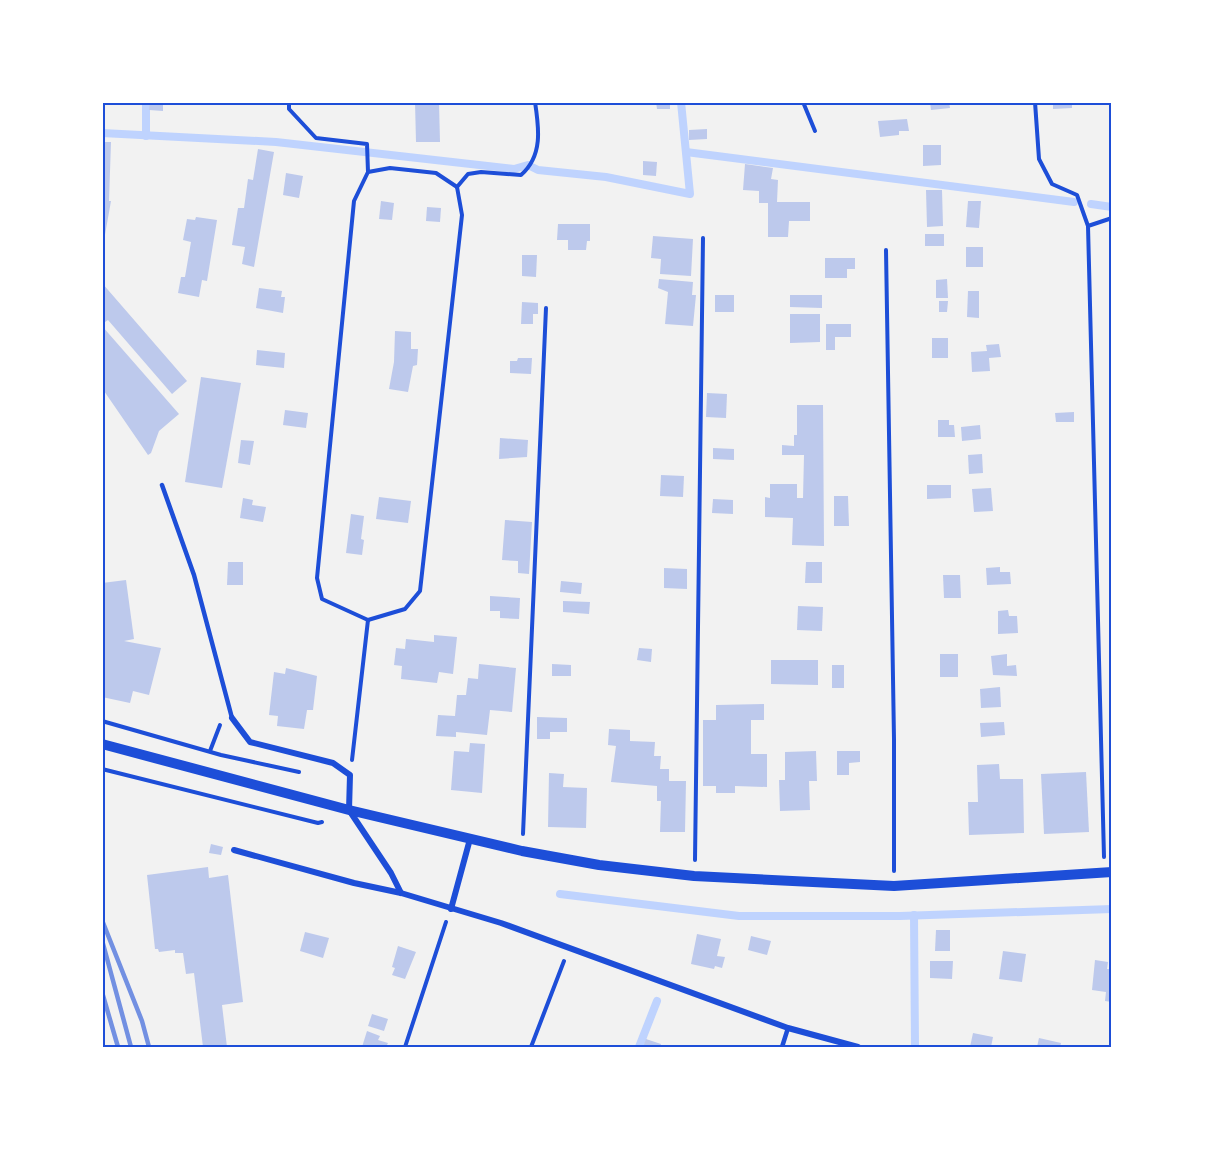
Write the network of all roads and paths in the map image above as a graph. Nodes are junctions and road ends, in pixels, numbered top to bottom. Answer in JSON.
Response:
{"nodes":[{"id":1,"x":289,"y":102,"type":"edge"},
{"id":2,"x":535,"y":102,"type":"edge"},
{"id":3,"x":803,"y":102,"type":"edge"},
{"id":4,"x":1035,"y":102,"type":"edge"},
{"id":5,"x":814,"y":131,"type":"dead end"},
{"id":6,"x":368,"y":172,"type":"junction"},
{"id":7,"x":457,"y":187,"type":"junction"},
{"id":8,"x":1112,"y":218,"type":"edge"},
{"id":9,"x":1088,"y":226,"type":"junction"},
{"id":10,"x":703,"y":238,"type":"dead end"},
{"id":11,"x":886,"y":250,"type":"dead end"},
{"id":12,"x":546,"y":308,"type":"dead end"},
{"id":13,"x":162,"y":485,"type":"dead end"},
{"id":14,"x":368,"y":620,"type":"junction"},
{"id":15,"x":232,"y":718,"type":"joint"},
{"id":16,"x":102,"y":721,"type":"edge"},
{"id":17,"x":216,"y":731,"type":"dead end"},
{"id":18,"x":102,"y":744,"type":"edge"},
{"id":19,"x":210,"y":751,"type":"junction"},
{"id":20,"x":102,"y":769,"type":"edge"},
{"id":21,"x":307,"y":774,"type":"dead end"},
{"id":22,"x":350,"y":775,"type":"junction"},
{"id":23,"x":349,"y":810,"type":"junction"},
{"id":24,"x":470,"y":839,"type":"junction"},
{"id":25,"x":234,"y":850,"type":"dead end"},
{"id":26,"x":522,"y":851,"type":"junction"},
{"id":27,"x":1108,"y":873,"type":"edge"},
{"id":28,"x":694,"y":876,"type":"junction"},
{"id":29,"x":894,"y":886,"type":"junction"},
{"id":30,"x":401,"y":893,"type":"junction"},
{"id":31,"x":451,"y":909,"type":"junction"},
{"id":32,"x":568,"y":949,"type":"junction"},
{"id":33,"x":788,"y":1028,"type":"junction"},
{"id":34,"x":405,"y":1047,"type":"edge"},
{"id":35,"x":531,"y":1047,"type":"edge"},
{"id":36,"x":782,"y":1047,"type":"edge"},
{"id":37,"x":858,"y":1047,"type":"edge"}],
"edges":[{"from":1,"to":6,"type":"path"},
{"from":2,"to":7,"type":"path"},
{"from":3,"to":5,"type":"path"},
{"from":4,"to":9,"type":"path"},
{"from":6,"to":7,"type":"path"},
{"from":6,"to":14,"type":"path"},
{"from":7,"to":14,"type":"path"},
{"from":8,"to":9,"type":"path"},
{"from":9,"to":27,"type":"path"},
{"from":10,"to":28,"type":"path"},
{"from":11,"to":29,"type":"path"},
{"from":12,"to":26,"type":"path"},
{"from":13,"to":15,"type":"lane"},
{"from":14,"to":22,"type":"path"},
{"from":15,"to":22,"type":"street"},
{"from":16,"to":19,"type":"path"},
{"from":17,"to":19,"type":"path"},
{"from":18,"to":23,"type":"street"},
{"from":19,"to":21,"type":"path"},
{"from":20,"to":23,"type":"path"},
{"from":22,"to":23,"type":"street"},
{"from":23,"to":24,"type":"street"},
{"from":23,"to":30,"type":"street"},
{"from":24,"to":26,"type":"street"},
{"from":24,"to":31,"type":"street"},
{"from":25,"to":30,"type":"street"},
{"from":26,"to":28,"type":"street"},
{"from":27,"to":29,"type":"street"},
{"from":28,"to":29,"type":"street"},
{"from":30,"to":31,"type":"street"},
{"from":31,"to":32,"type":"street"},
{"from":31,"to":34,"type":"path"},
{"from":32,"to":33,"type":"street"},
{"from":32,"to":35,"type":"path"},
{"from":33,"to":36,"type":"lane"},
{"from":33,"to":37,"type":"street"}]}
